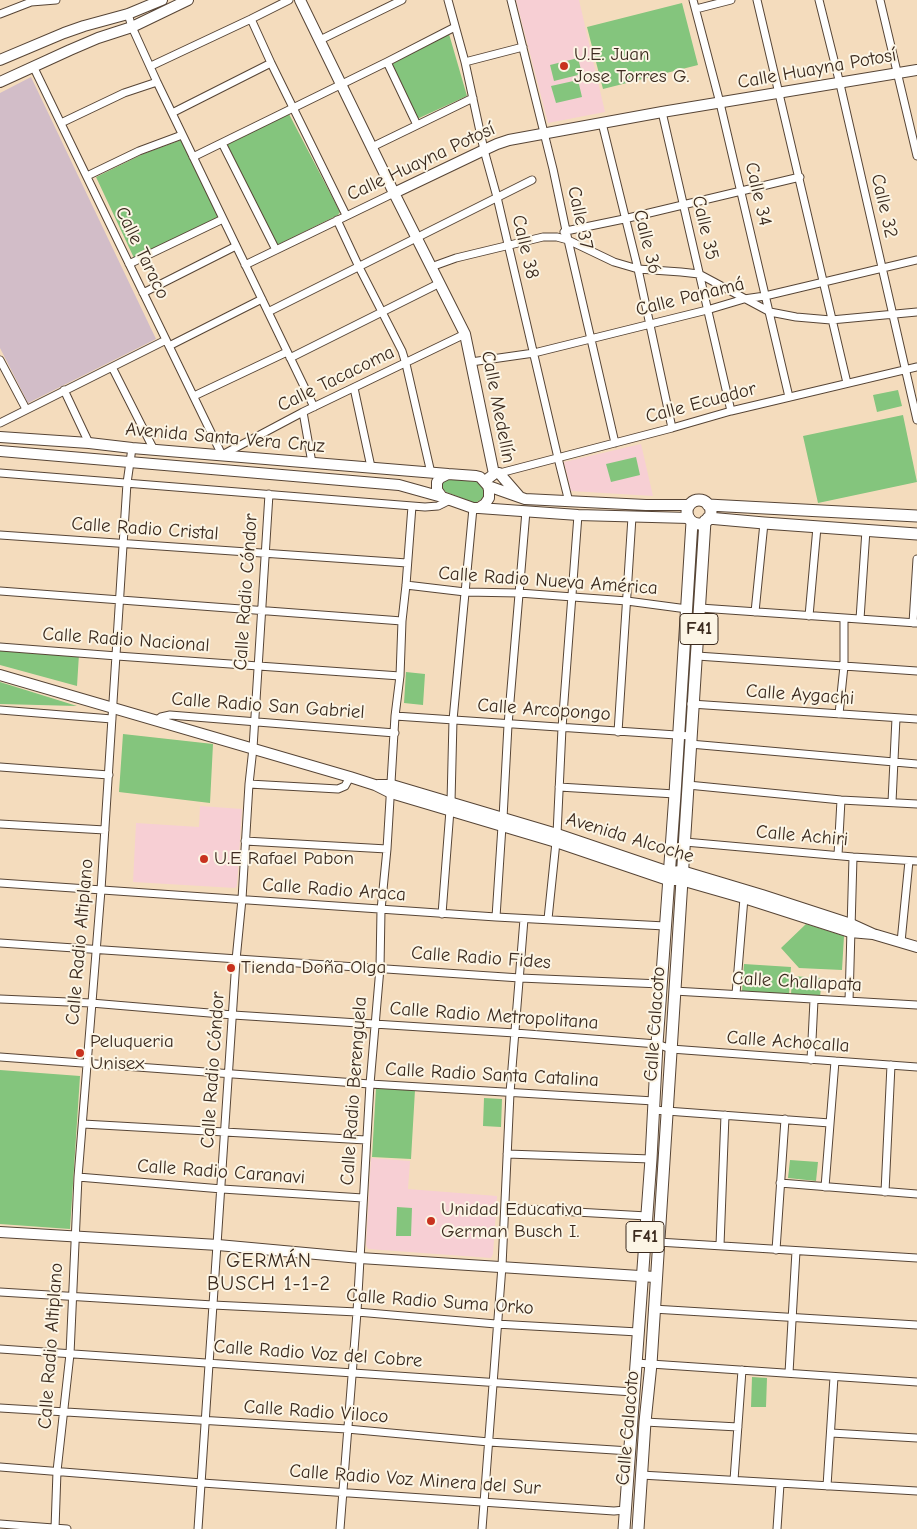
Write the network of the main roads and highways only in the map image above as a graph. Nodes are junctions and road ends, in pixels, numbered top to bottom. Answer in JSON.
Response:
{"nodes":[{"id":1,"x":708,"y":505,"type":"junction"},
{"id":2,"x":917,"y":516,"type":"edge"},
{"id":3,"x":691,"y":520,"type":"junction"},
{"id":4,"x":707,"y":520,"type":"junction"},
{"id":5,"x":917,"y":534,"type":"edge"},
{"id":6,"x":624,"y":1529,"type":"edge"},
{"id":7,"x":638,"y":1529,"type":"edge"}],
"edges":[{"from":1,"to":2,"type":"main road"},
{"from":1,"to":3,"type":"main road"},
{"from":1,"to":4,"type":"main road"},
{"from":3,"to":4,"type":"main road"},
{"from":3,"to":6,"type":"main road","name":"Calle Calacoto","number":"F41"},
{"from":4,"to":5,"type":"main road"},
{"from":4,"to":7,"type":"main road","name":"Calle Calacoto","number":"F41"}]}
